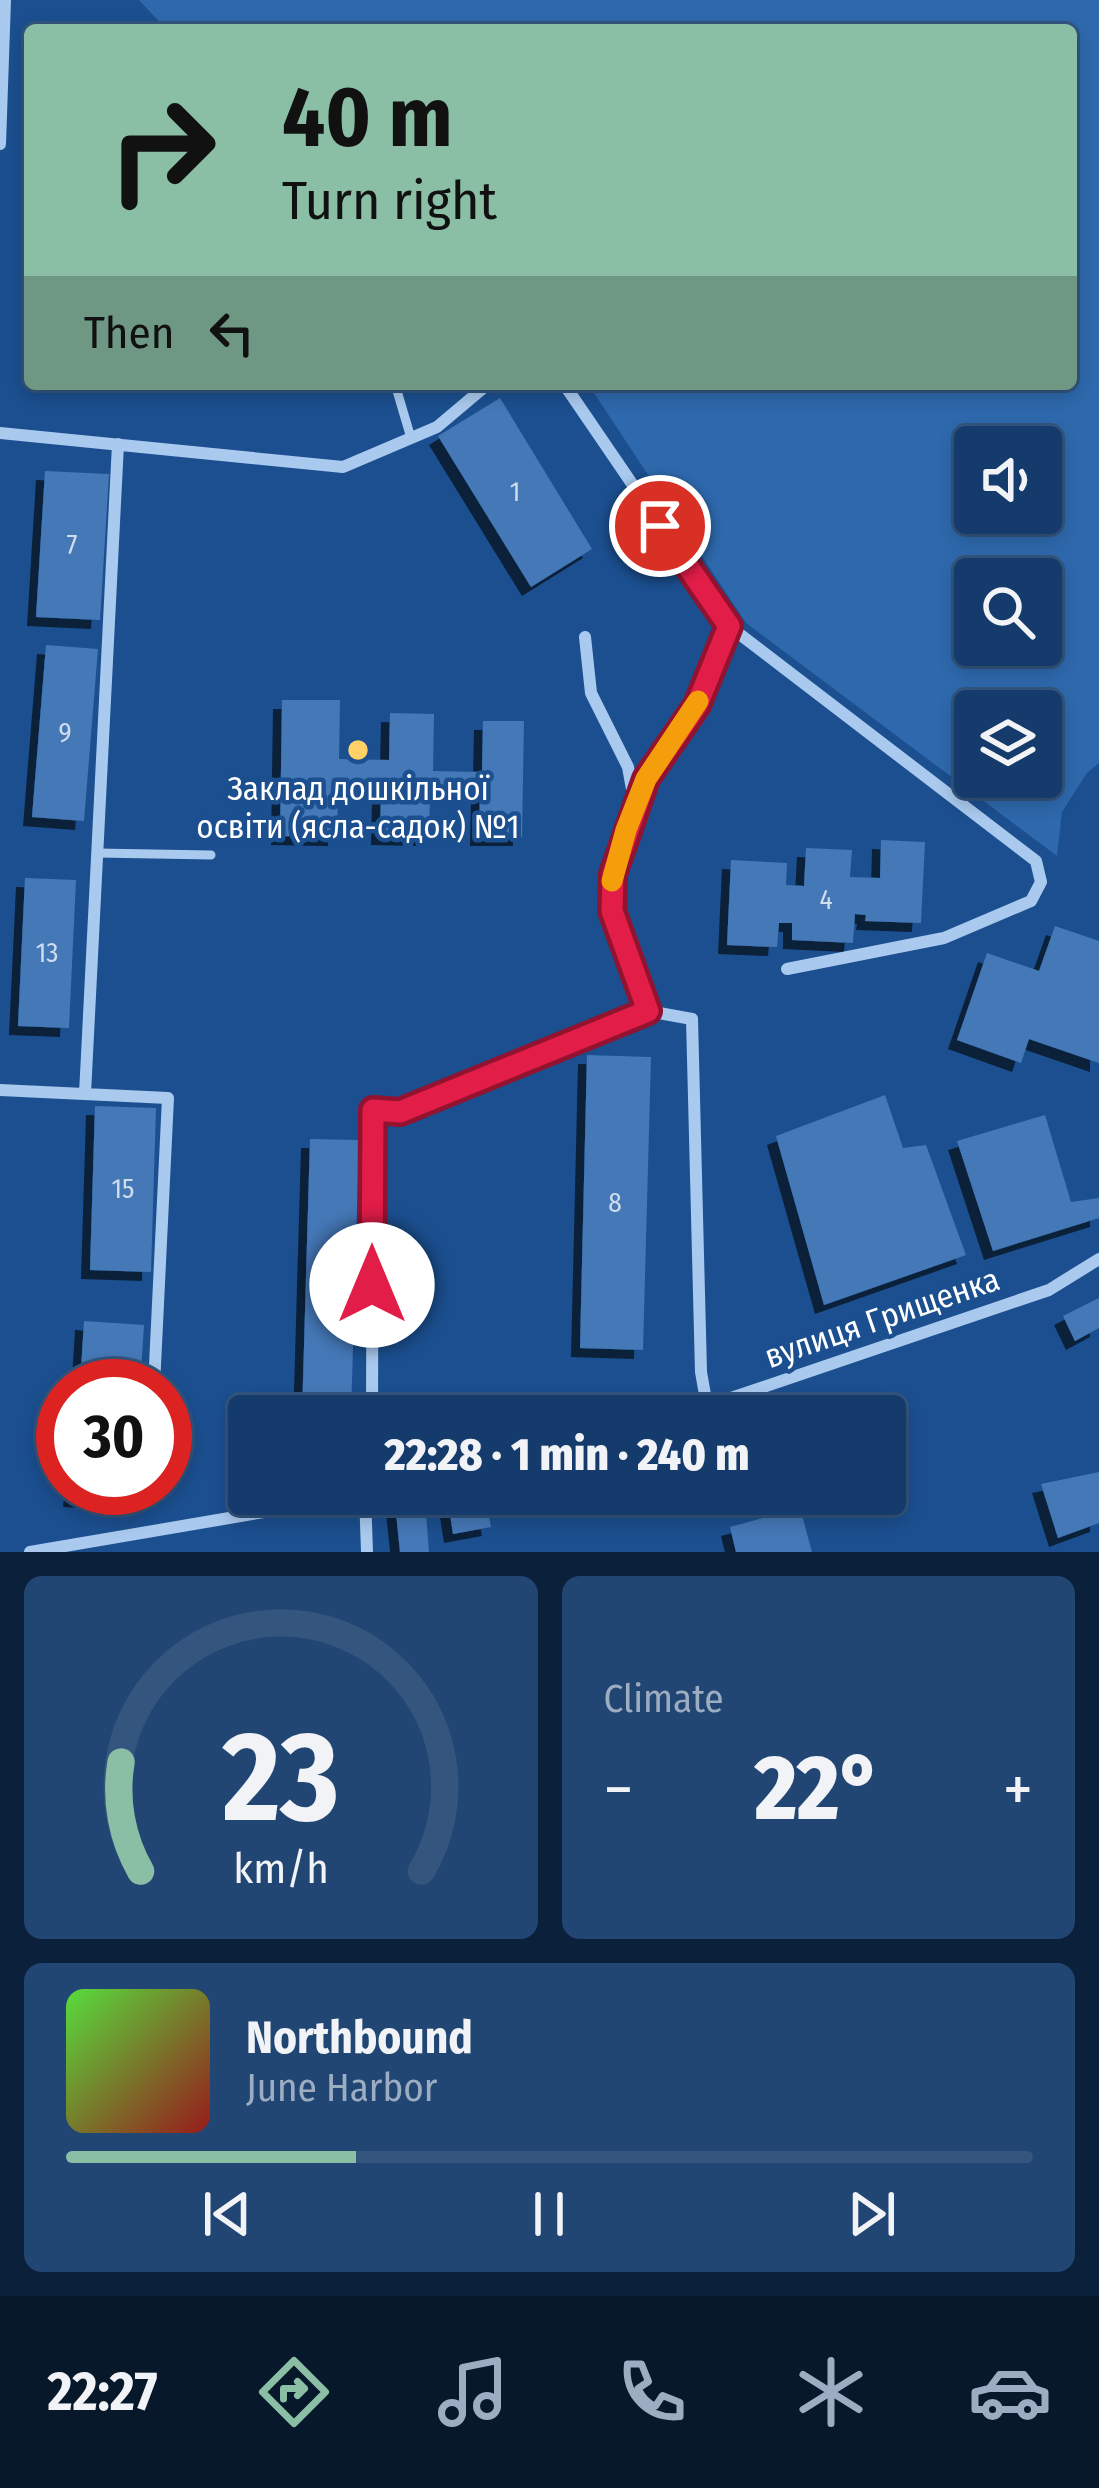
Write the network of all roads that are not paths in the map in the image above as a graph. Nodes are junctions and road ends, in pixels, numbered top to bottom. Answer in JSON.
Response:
{"nodes":[{"id":1,"x":5,"y":0,"type":"edge"},
{"id":2,"x":0,"y":144,"type":"edge"},
{"id":3,"x":397,"y":390,"type":"edge"},
{"id":4,"x":481,"y":390,"type":"edge"},
{"id":5,"x":569,"y":390,"type":"edge"},
{"id":6,"x":0,"y":433,"type":"edge"},
{"id":7,"x":411,"y":438,"type":"junction"},
{"id":8,"x":118,"y":445,"type":"junction"},
{"id":9,"x":729,"y":626,"type":"junction"},
{"id":10,"x":585,"y":637,"type":"dead end"},
{"id":11,"x":635,"y":808,"type":"junction"},
{"id":12,"x":97,"y":853,"type":"junction"},
{"id":13,"x":211,"y":855,"type":"dead end"},
{"id":14,"x":787,"y":969,"type":"dead end"},
{"id":15,"x":648,"y":1011,"type":"junction"},
{"id":16,"x":0,"y":1090,"type":"edge"},
{"id":17,"x":85,"y":1094,"type":"junction"},
{"id":18,"x":1099,"y":1259,"type":"edge"},
{"id":19,"x":155,"y":1359,"type":"edge"},
{"id":20,"x":372,"y":1395,"type":"edge"},
{"id":21,"x":705,"y":1395,"type":"edge"},
{"id":22,"x":739,"y":1395,"type":"edge"},
{"id":23,"x":245,"y":1515,"type":"edge"},
{"id":24,"x":367,"y":1515,"type":"edge"},
{"id":25,"x":30,"y":1552,"type":"edge"},
{"id":26,"x":368,"y":1552,"type":"edge"}],
"edges":[{"from":1,"to":2,"type":"street"},
{"from":3,"to":7,"type":"lane"},
{"from":4,"to":7,"type":"street"},
{"from":5,"to":9,"type":"street"},
{"from":6,"to":8,"type":"street"},
{"from":7,"to":8,"type":"street"},
{"from":8,"to":12,"type":"street"},
{"from":9,"to":11,"type":"street"},
{"from":9,"to":14,"type":"street"},
{"from":10,"to":11,"type":"street"},
{"from":11,"to":15,"type":"street"},
{"from":12,"to":13,"type":"lane"},
{"from":12,"to":17,"type":"street"},
{"from":15,"to":20,"type":"street"},
{"from":15,"to":21,"type":"street"},
{"from":16,"to":17,"type":"street"},
{"from":17,"to":19,"type":"street"},
{"from":18,"to":22,"type":"street","name":"вулиця Грищенка"},
{"from":23,"to":25,"type":"street"},
{"from":24,"to":26,"type":"street"}]}
